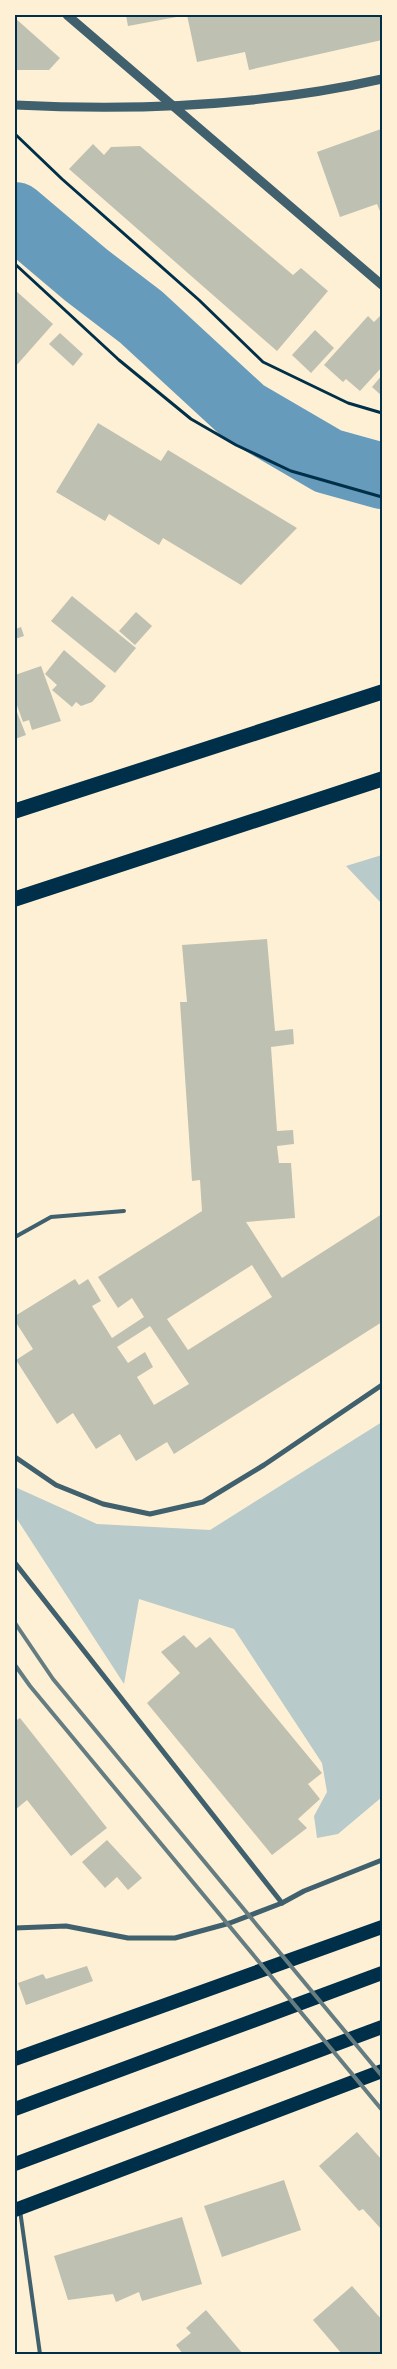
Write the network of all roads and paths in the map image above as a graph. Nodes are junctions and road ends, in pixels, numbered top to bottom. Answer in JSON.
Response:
{"nodes":[{"id":1,"x":67,"y":15,"type":"edge"},
{"id":2,"x":382,"y":79,"type":"edge"},
{"id":3,"x":15,"y":105,"type":"edge"},
{"id":4,"x":174,"y":106,"type":"junction"},
{"id":5,"x":15,"y":134,"type":"edge"},
{"id":6,"x":15,"y":264,"type":"edge"},
{"id":7,"x":382,"y":285,"type":"edge"},
{"id":8,"x":382,"y":413,"type":"edge"},
{"id":9,"x":382,"y":497,"type":"edge"},
{"id":10,"x":382,"y":692,"type":"edge"},
{"id":11,"x":382,"y":779,"type":"edge"},
{"id":12,"x":15,"y":811,"type":"edge"},
{"id":13,"x":15,"y":899,"type":"edge"},
{"id":14,"x":124,"y":1211,"type":"dead end"},
{"id":15,"x":15,"y":1237,"type":"edge"},
{"id":16,"x":382,"y":1385,"type":"edge"},
{"id":17,"x":15,"y":1457,"type":"edge"},
{"id":18,"x":15,"y":1562,"type":"edge"},
{"id":19,"x":382,"y":1860,"type":"edge"},
{"id":20,"x":282,"y":1903,"type":"junction"},
{"id":21,"x":382,"y":1927,"type":"edge"},
{"id":22,"x":15,"y":1928,"type":"edge"},
{"id":23,"x":382,"y":1973,"type":"edge"},
{"id":24,"x":382,"y":2027,"type":"edge"},
{"id":25,"x":15,"y":2059,"type":"edge"},
{"id":26,"x":382,"y":2071,"type":"edge"},
{"id":27,"x":15,"y":2109,"type":"edge"},
{"id":28,"x":15,"y":2164,"type":"edge"},
{"id":29,"x":18,"y":2209,"type":"edge"},
{"id":30,"x":40,"y":2354,"type":"edge"}],
"edges":[{"from":1,"to":4,"type":"street"},
{"from":2,"to":4,"type":"street"},
{"from":3,"to":4,"type":"street"},
{"from":4,"to":7,"type":"street"},
{"from":5,"to":8,"type":"path"},
{"from":6,"to":9,"type":"path"},
{"from":10,"to":12,"type":"highway"},
{"from":11,"to":13,"type":"highway"},
{"from":14,"to":15,"type":"lane"},
{"from":16,"to":17,"type":"street"},
{"from":18,"to":20,"type":"street"},
{"from":19,"to":20,"type":"street"},
{"from":20,"to":22,"type":"street"},
{"from":21,"to":25,"type":"highway"},
{"from":23,"to":27,"type":"highway"},
{"from":24,"to":28,"type":"highway"},
{"from":26,"to":29,"type":"highway"},
{"from":29,"to":30,"type":"lane"}]}
